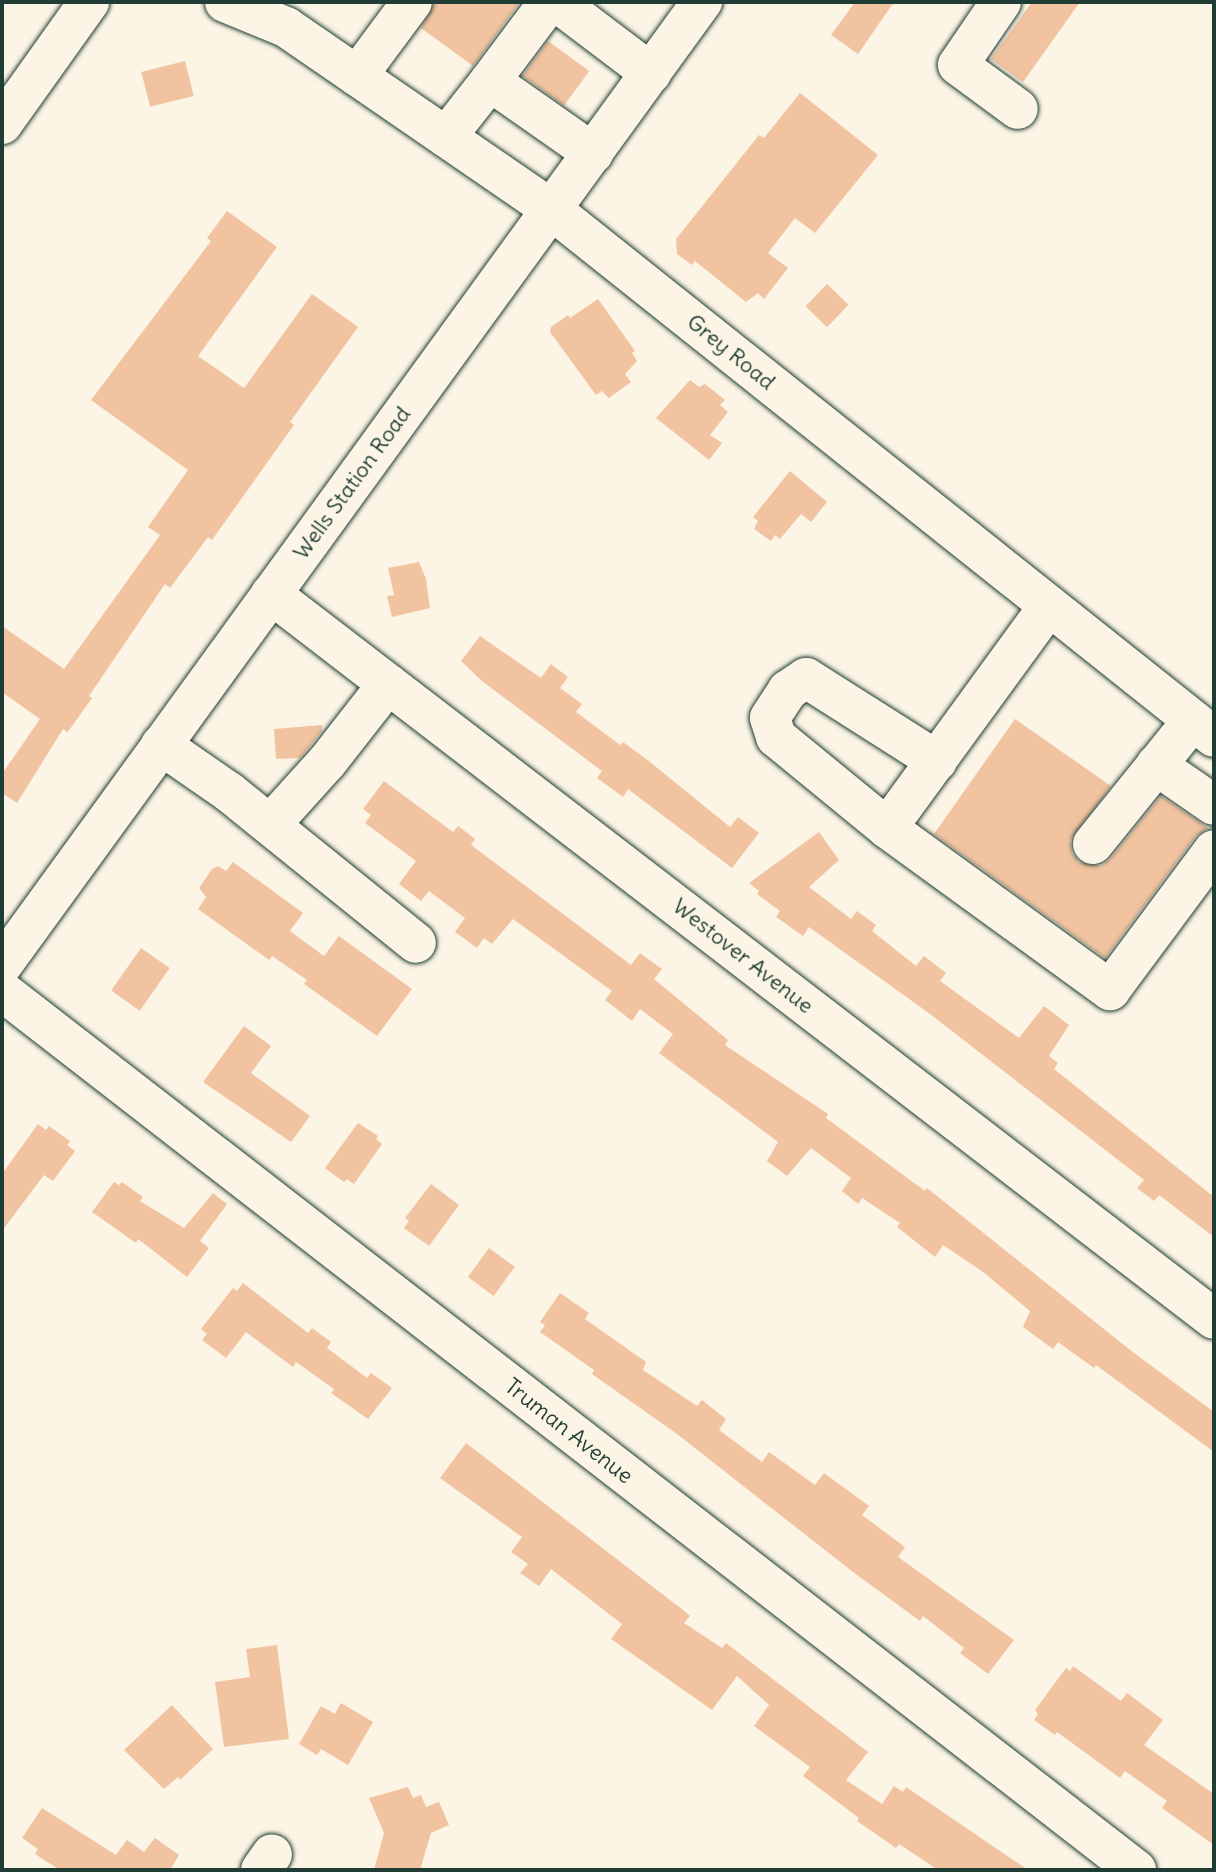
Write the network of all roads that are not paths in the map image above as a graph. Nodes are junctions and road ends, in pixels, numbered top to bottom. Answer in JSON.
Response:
{"nodes":[{"id":1,"x":89,"y":2,"type":"edge"},
{"id":2,"x":225,"y":2,"type":"edge"},
{"id":3,"x":412,"y":2,"type":"edge"},
{"id":4,"x":549,"y":2,"type":"edge"},
{"id":5,"x":557,"y":2,"type":"edge"},
{"id":6,"x":702,"y":2,"type":"edge"},
{"id":7,"x":1001,"y":2,"type":"edge"},
{"id":8,"x":651,"y":73,"type":"junction"},
{"id":9,"x":357,"y":76,"type":"junction"},
{"id":10,"x":490,"y":81,"type":"junction"},
{"id":11,"x":1018,"y":109,"type":"dead end"},
{"id":12,"x":2,"y":124,"type":"edge"},
{"id":13,"x":446,"y":137,"type":"junction"},
{"id":14,"x":593,"y":153,"type":"junction"},
{"id":15,"x":552,"y":210,"type":"junction"},
{"id":16,"x":271,"y":594,"type":"junction"},
{"id":17,"x":1049,"y":606,"type":"junction"},
{"id":18,"x":388,"y":684,"type":"junction"},
{"id":19,"x":1204,"y":728,"type":"edge"},
{"id":20,"x":161,"y":745,"type":"junction"},
{"id":21,"x":937,"y":761,"type":"junction"},
{"id":22,"x":1156,"y":765,"type":"junction"},
{"id":23,"x":1214,"y":805,"type":"edge"},
{"id":24,"x":270,"y":825,"type":"junction"},
{"id":25,"x":887,"y":828,"type":"junction"},
{"id":26,"x":1093,"y":844,"type":"dead end"},
{"id":27,"x":1214,"y":850,"type":"edge"},
{"id":28,"x":416,"y":943,"type":"dead end"},
{"id":29,"x":2,"y":965,"type":"edge"},
{"id":30,"x":2,"y":991,"type":"edge"},
{"id":31,"x":1214,"y":1319,"type":"edge"},
{"id":32,"x":1136,"y":1870,"type":"edge"}],
"edges":[{"from":1,"to":12,"type":"street"},
{"from":2,"to":9,"type":"street","name":"Grey Road"},
{"from":3,"to":9,"type":"street"},
{"from":4,"to":10,"type":"street"},
{"from":5,"to":8,"type":"street"},
{"from":6,"to":8,"type":"street","name":"Wells Station Road"},
{"from":7,"to":11,"type":"street"},
{"from":8,"to":14,"type":"street","name":"Wells Station Road"},
{"from":9,"to":13,"type":"street","name":"Grey Road"},
{"from":10,"to":13,"type":"street"},
{"from":10,"to":14,"type":"street"},
{"from":13,"to":15,"type":"street","name":"Grey Road"},
{"from":14,"to":15,"type":"street","name":"Wells Station Road"},
{"from":15,"to":16,"type":"street","name":"Wells Station Road"},
{"from":15,"to":17,"type":"street","name":"Grey Road"},
{"from":16,"to":18,"type":"street","name":"Westover Avenue"},
{"from":16,"to":20,"type":"street","name":"Wells Station Road"},
{"from":17,"to":19,"type":"street","name":"Grey Road"},
{"from":17,"to":21,"type":"street"},
{"from":18,"to":24,"type":"street"},
{"from":18,"to":31,"type":"street","name":"Westover Avenue"},
{"from":19,"to":22,"type":"street"},
{"from":20,"to":24,"type":"street"},
{"from":20,"to":29,"type":"street","name":"Wells Station Road"},
{"from":21,"to":25,"type":"street"},
{"from":21,"to":25,"type":"street"},
{"from":22,"to":23,"type":"street"},
{"from":22,"to":26,"type":"street"},
{"from":24,"to":28,"type":"street"},
{"from":25,"to":27,"type":"street"},
{"from":30,"to":32,"type":"street","name":"Truman Avenue"}]}
